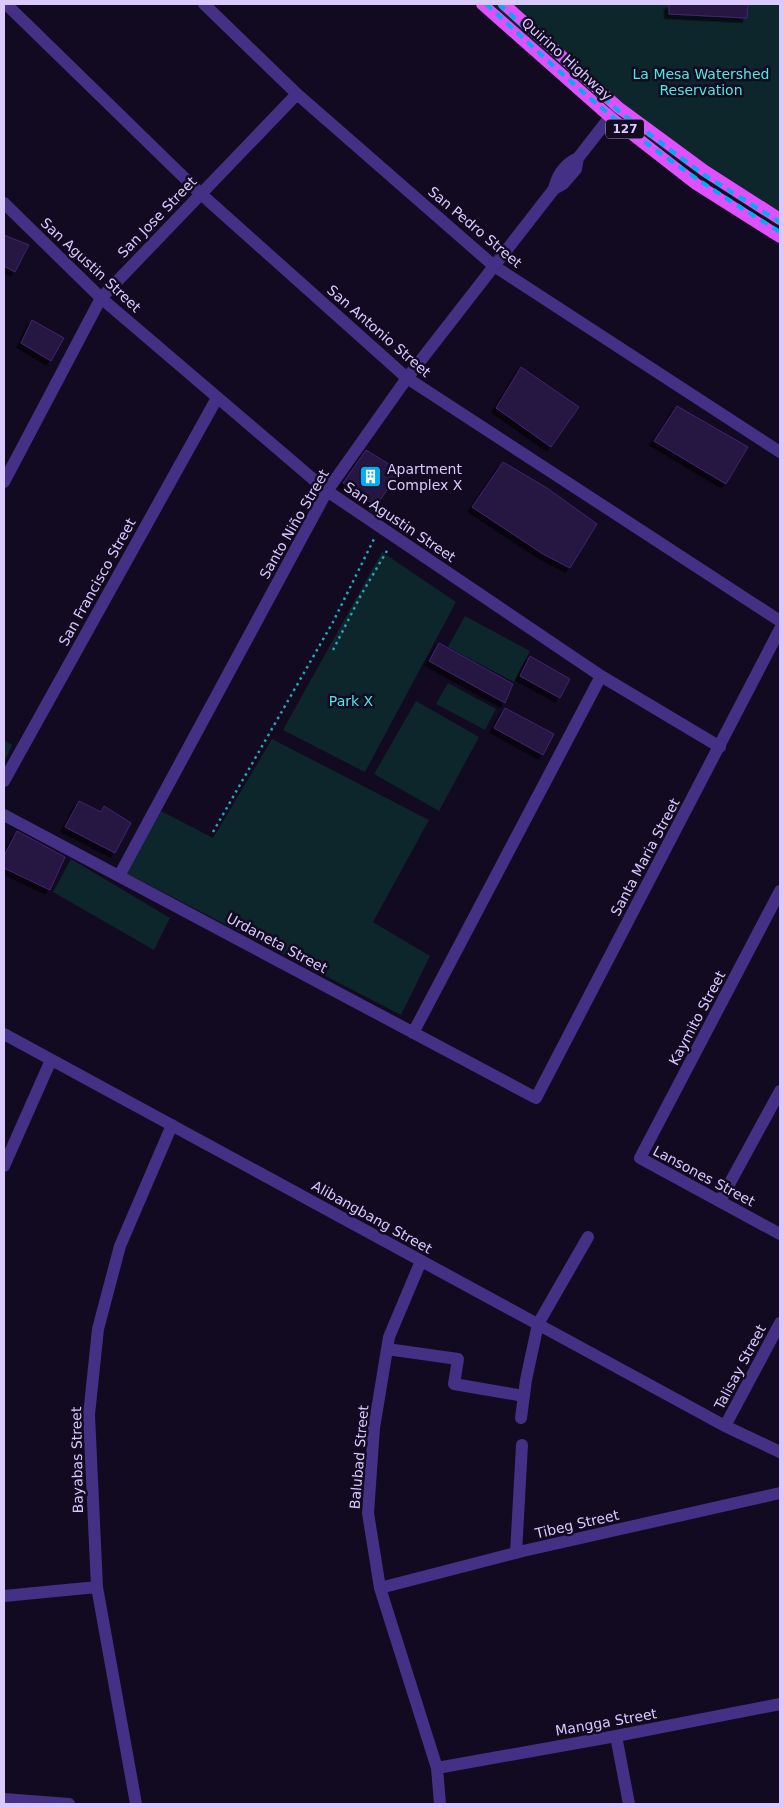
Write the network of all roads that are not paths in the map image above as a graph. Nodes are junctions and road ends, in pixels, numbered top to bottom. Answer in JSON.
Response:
{"nodes":[{"id":1,"x":6,"y":4,"type":"edge"},
{"id":2,"x":204,"y":4,"type":"edge"},
{"id":3,"x":482,"y":4,"type":"edge"},
{"id":4,"x":504,"y":4,"type":"edge"},
{"id":5,"x":297,"y":94,"type":"junction"},
{"id":6,"x":614,"y":112,"type":"junction"},
{"id":7,"x":201,"y":194,"type":"junction"},
{"id":8,"x":4,"y":203,"type":"edge"},
{"id":9,"x":780,"y":219,"type":"edge"},
{"id":10,"x":780,"y":237,"type":"edge"},
{"id":11,"x":494,"y":266,"type":"junction"},
{"id":12,"x":100,"y":298,"type":"junction"},
{"id":13,"x":407,"y":378,"type":"junction"},
{"id":14,"x":217,"y":398,"type":"junction"},
{"id":15,"x":780,"y":452,"type":"edge"},
{"id":16,"x":4,"y":482,"type":"edge"},
{"id":17,"x":327,"y":491,"type":"junction"},
{"id":18,"x":780,"y":621,"type":"edge"},
{"id":19,"x":780,"y":629,"type":"edge"},
{"id":20,"x":601,"y":676,"type":"junction"},
{"id":21,"x":720,"y":747,"type":"junction"},
{"id":22,"x":4,"y":781,"type":"edge"},
{"id":23,"x":4,"y":815,"type":"edge"},
{"id":24,"x":119,"y":876,"type":"junction"},
{"id":25,"x":780,"y":891,"type":"edge"},
{"id":26,"x":413,"y":1033,"type":"junction"},
{"id":27,"x":4,"y":1034,"type":"edge"},
{"id":28,"x":51,"y":1060,"type":"junction"},
{"id":29,"x":780,"y":1091,"type":"edge"},
{"id":30,"x":536,"y":1098,"type":"joint"},
{"id":31,"x":172,"y":1125,"type":"junction"},
{"id":32,"x":640,"y":1158,"type":"joint"},
{"id":33,"x":4,"y":1166,"type":"edge"},
{"id":34,"x":720,"y":1201,"type":"junction"},
{"id":35,"x":780,"y":1234,"type":"edge"},
{"id":36,"x":588,"y":1237,"type":"dead end"},
{"id":37,"x":421,"y":1261,"type":"junction"},
{"id":38,"x":780,"y":1323,"type":"edge"},
{"id":39,"x":538,"y":1324,"type":"junction"},
{"id":40,"x":387,"y":1349,"type":"junction"},
{"id":41,"x":524,"y":1396,"type":"junction"},
{"id":42,"x":521,"y":1418,"type":"dead end"},
{"id":43,"x":726,"y":1426,"type":"junction"},
{"id":44,"x":522,"y":1446,"type":"dead end"},
{"id":45,"x":780,"y":1452,"type":"edge"},
{"id":46,"x":780,"y":1493,"type":"edge"},
{"id":47,"x":516,"y":1553,"type":"junction"},
{"id":48,"x":97,"y":1587,"type":"junction"},
{"id":49,"x":380,"y":1588,"type":"junction"},
{"id":50,"x":4,"y":1596,"type":"edge"},
{"id":51,"x":780,"y":1704,"type":"edge"},
{"id":52,"x":616,"y":1736,"type":"junction"},
{"id":53,"x":437,"y":1768,"type":"junction"},
{"id":54,"x":4,"y":1799,"type":"edge"},
{"id":55,"x":69,"y":1804,"type":"edge"},
{"id":56,"x":136,"y":1804,"type":"edge"},
{"id":57,"x":440,"y":1804,"type":"edge"},
{"id":58,"x":629,"y":1804,"type":"edge"}],
"edges":[{"from":1,"to":7,"type":"street","name":"San Antonio Street"},
{"from":2,"to":5,"type":"street","name":"San Pedro Street"},
{"from":3,"to":6,"type":"main road","name":"Quirino Highway","number":"127"},
{"from":4,"to":6,"type":"main road","name":"Quirino Highway","number":"127"},
{"from":5,"to":7,"type":"street","name":"San Jose Street"},
{"from":5,"to":11,"type":"street","name":"San Pedro Street"},
{"from":6,"to":9,"type":"main road","name":"Quirino Highway","number":"127"},
{"from":6,"to":10,"type":"main road","name":"Quirino Highway","number":"127"},
{"from":6,"to":11,"type":"street","name":"Santo Niño Street"},
{"from":7,"to":12,"type":"street","name":"San Jose Street"},
{"from":7,"to":13,"type":"street","name":"San Antonio Street"},
{"from":8,"to":12,"type":"street","name":"San Agustin Street"},
{"from":11,"to":13,"type":"street","name":"Santo Niño Street"},
{"from":11,"to":15,"type":"street","name":"San Pedro Street"},
{"from":12,"to":14,"type":"street","name":"San Agustin Street"},
{"from":12,"to":16,"type":"street","name":"San Jose Street"},
{"from":13,"to":17,"type":"street","name":"Santo Niño Street"},
{"from":13,"to":18,"type":"street","name":"San Antonio Street"},
{"from":14,"to":17,"type":"street","name":"San Agustin Street"},
{"from":14,"to":22,"type":"street","name":"San Francisco Street"},
{"from":17,"to":20,"type":"street","name":"San Agustin Street"},
{"from":17,"to":24,"type":"street","name":"Santo Niño Street"},
{"from":19,"to":21,"type":"street","name":"Santa Maria Street"},
{"from":20,"to":21,"type":"street","name":"San Agustin Street"},
{"from":20,"to":26,"type":"street"},
{"from":21,"to":30,"type":"street","name":"Santa Maria Street"},
{"from":23,"to":24,"type":"street","name":"Urdaneta Street"},
{"from":24,"to":26,"type":"street","name":"Urdaneta Street"},
{"from":25,"to":32,"type":"street","name":"Kaymito Street"},
{"from":26,"to":30,"type":"street","name":"Urdaneta Street"},
{"from":27,"to":28,"type":"street","name":"Alibangbang Street"},
{"from":28,"to":31,"type":"street","name":"Alibangbang Street"},
{"from":28,"to":33,"type":"street"},
{"from":29,"to":34,"type":"street"},
{"from":31,"to":37,"type":"street","name":"Alibangbang Street"},
{"from":31,"to":48,"type":"street","name":"Bayabas Street"},
{"from":32,"to":34,"type":"street","name":"Lansones Street"},
{"from":34,"to":35,"type":"street","name":"Lansones Street"},
{"from":36,"to":39,"type":"street"},
{"from":37,"to":39,"type":"street","name":"Alibangbang Street"},
{"from":37,"to":40,"type":"street","name":"Balubad Street"},
{"from":38,"to":43,"type":"street","name":"Talisay Street"},
{"from":39,"to":41,"type":"street"},
{"from":39,"to":43,"type":"street","name":"Alibangbang Street"},
{"from":40,"to":41,"type":"street"},
{"from":40,"to":49,"type":"street","name":"Balubad Street"},
{"from":41,"to":42,"type":"street"},
{"from":43,"to":45,"type":"street","name":"Alibangbang Street"},
{"from":44,"to":47,"type":"street"},
{"from":46,"to":47,"type":"street","name":"Tibeg Street"},
{"from":47,"to":49,"type":"street","name":"Tibeg Street"},
{"from":48,"to":50,"type":"street"},
{"from":48,"to":56,"type":"street","name":"Bayabas Street"},
{"from":49,"to":53,"type":"street","name":"Balubad Street"},
{"from":51,"to":52,"type":"street","name":"Mangga Street"},
{"from":52,"to":53,"type":"street","name":"Mangga Street"},
{"from":52,"to":58,"type":"street"},
{"from":53,"to":57,"type":"street","name":"Balubad Street"},
{"from":54,"to":55,"type":"street"}]}
